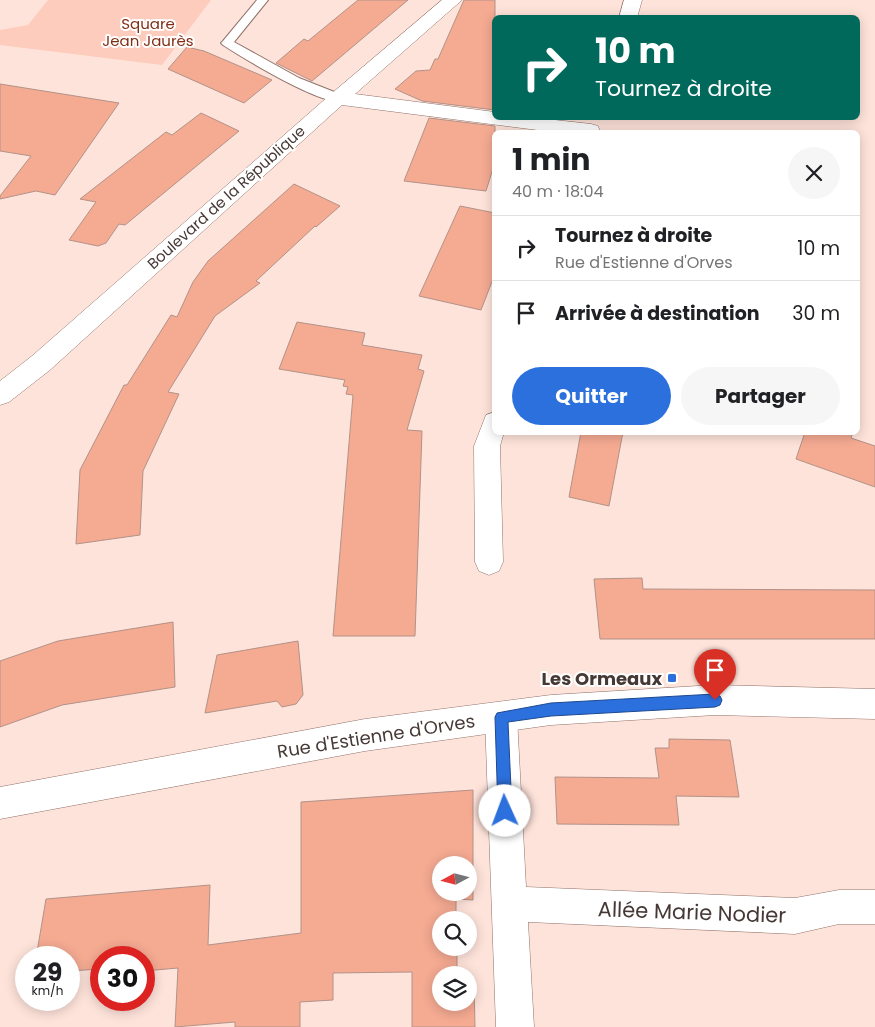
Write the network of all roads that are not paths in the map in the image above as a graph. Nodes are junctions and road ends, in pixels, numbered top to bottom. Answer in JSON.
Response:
{"nodes":[{"id":1,"x":263,"y":0,"type":"edge"},
{"id":2,"x":453,"y":0,"type":"edge"},
{"id":3,"x":633,"y":0,"type":"edge"},
{"id":4,"x":629,"y":15,"type":"edge"},
{"id":5,"x":338,"y":98,"type":"junction"},
{"id":6,"x":492,"y":116,"type":"edge"},
{"id":7,"x":531,"y":120,"type":"edge"},
{"id":8,"x":592,"y":127,"type":"edge"},
{"id":9,"x":0,"y":394,"type":"edge"},
{"id":10,"x":492,"y":431,"type":"edge"},
{"id":11,"x":489,"y":562,"type":"dead end"},
{"id":12,"x":875,"y":704,"type":"edge"},
{"id":13,"x":501,"y":717,"type":"junction"},
{"id":14,"x":0,"y":803,"type":"edge"},
{"id":15,"x":508,"y":904,"type":"junction"},
{"id":16,"x":875,"y":908,"type":"edge"},
{"id":17,"x":515,"y":1027,"type":"edge"}],
"edges":[{"from":1,"to":5,"type":"lane"},
{"from":2,"to":5,"type":"street","name":"Boulevard de la République"},
{"from":3,"to":4,"type":"street"},
{"from":5,"to":6,"type":"street"},
{"from":5,"to":9,"type":"street","name":"Boulevard de la République"},
{"from":7,"to":8,"type":"street"},
{"from":10,"to":11,"type":"street"},
{"from":12,"to":13,"type":"street","name":"Rue d'Estienne d'Orves"},
{"from":13,"to":14,"type":"street","name":"Rue d'Estienne d'Orves"},
{"from":13,"to":15,"type":"street"},
{"from":15,"to":16,"type":"street","name":"Allée Marie Nodier"},
{"from":15,"to":17,"type":"street"}]}
